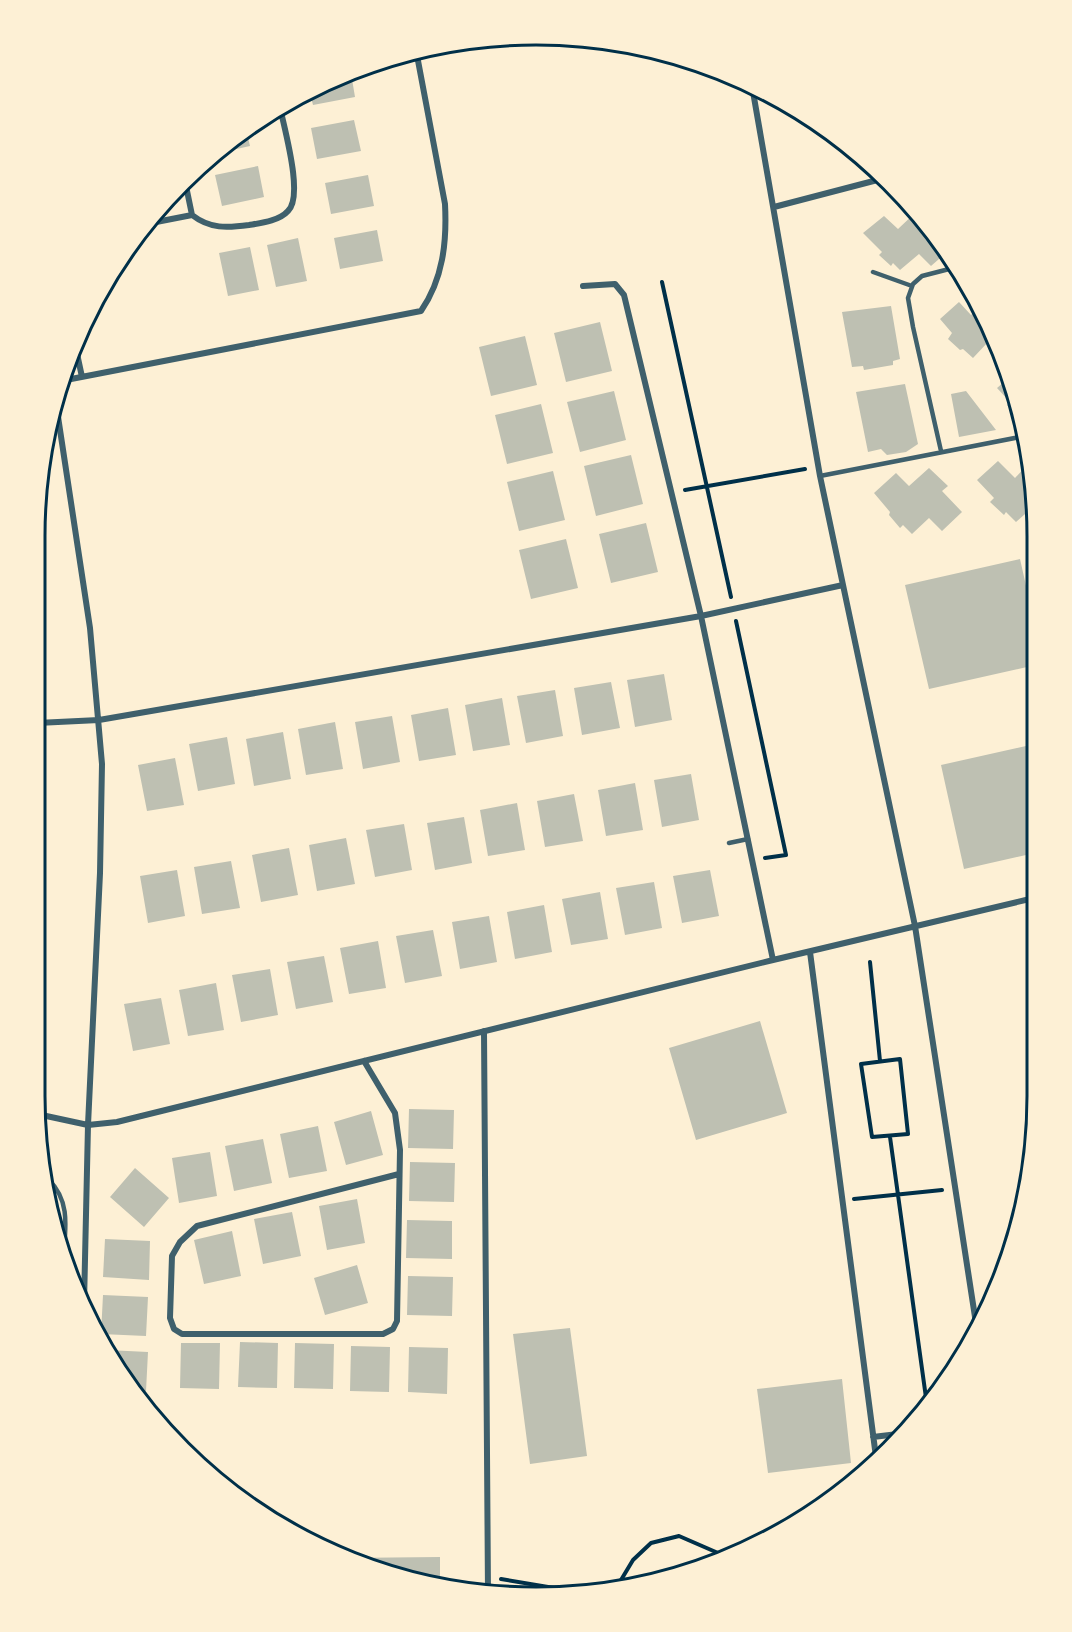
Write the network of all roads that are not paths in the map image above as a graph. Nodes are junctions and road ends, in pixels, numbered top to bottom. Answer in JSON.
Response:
{"nodes":[{"id":1,"x":418,"y":60,"type":"edge"},
{"id":2,"x":754,"y":96,"type":"edge"},
{"id":3,"x":282,"y":117,"type":"edge"},
{"id":4,"x":874,"y":181,"type":"edge"},
{"id":5,"x":187,"y":191,"type":"edge"},
{"id":6,"x":774,"y":207,"type":"junction"},
{"id":7,"x":192,"y":215,"type":"junction"},
{"id":8,"x":159,"y":221,"type":"edge"},
{"id":9,"x":948,"y":269,"type":"edge"},
{"id":10,"x":873,"y":272,"type":"dead end"},
{"id":11,"x":583,"y":286,"type":"dead end"},
{"id":12,"x":912,"y":286,"type":"junction"},
{"id":13,"x":78,"y":358,"type":"edge"},
{"id":14,"x":82,"y":377,"type":"junction"},
{"id":15,"x":71,"y":379,"type":"edge"},
{"id":16,"x":59,"y":422,"type":"edge"},
{"id":17,"x":1017,"y":437,"type":"edge"},
{"id":18,"x":941,"y":451,"type":"junction"},
{"id":19,"x":820,"y":476,"type":"junction"},
{"id":20,"x":843,"y":585,"type":"junction"},
{"id":21,"x":701,"y":616,"type":"junction"},
{"id":22,"x":99,"y":720,"type":"junction"},
{"id":23,"x":45,"y":723,"type":"edge"},
{"id":24,"x":748,"y":839,"type":"junction"},
{"id":25,"x":729,"y":843,"type":"dead end"},
{"id":26,"x":1027,"y":900,"type":"edge"},
{"id":27,"x":915,"y":926,"type":"junction"},
{"id":28,"x":810,"y":952,"type":"junction"},
{"id":29,"x":773,"y":960,"type":"junction"},
{"id":30,"x":484,"y":1031,"type":"junction"},
{"id":31,"x":364,"y":1061,"type":"junction"},
{"id":32,"x":46,"y":1116,"type":"edge"},
{"id":33,"x":88,"y":1125,"type":"junction"},
{"id":34,"x":399,"y":1174,"type":"junction"},
{"id":35,"x":53,"y":1184,"type":"edge"},
{"id":36,"x":64,"y":1231,"type":"edge"},
{"id":37,"x":84,"y":1289,"type":"edge"},
{"id":38,"x":975,"y":1313,"type":"edge"},
{"id":39,"x":891,"y":1435,"type":"edge"},
{"id":40,"x":873,"y":1437,"type":"junction"},
{"id":41,"x":875,"y":1451,"type":"edge"},
{"id":42,"x":488,"y":1584,"type":"edge"}],
"edges":[{"from":1,"to":14,"type":"street"},
{"from":2,"to":6,"type":"street"},
{"from":3,"to":7,"type":"street"},
{"from":4,"to":6,"type":"street"},
{"from":5,"to":7,"type":"street"},
{"from":6,"to":19,"type":"street"},
{"from":7,"to":8,"type":"street"},
{"from":9,"to":12,"type":"lane"},
{"from":10,"to":12,"type":"lane"},
{"from":11,"to":21,"type":"street"},
{"from":12,"to":18,"type":"lane"},
{"from":13,"to":14,"type":"street"},
{"from":14,"to":15,"type":"street"},
{"from":16,"to":22,"type":"street"},
{"from":17,"to":18,"type":"lane"},
{"from":18,"to":19,"type":"lane"},
{"from":19,"to":20,"type":"street"},
{"from":20,"to":21,"type":"street"},
{"from":20,"to":27,"type":"street"},
{"from":21,"to":22,"type":"street"},
{"from":21,"to":24,"type":"street"},
{"from":22,"to":23,"type":"street"},
{"from":22,"to":33,"type":"street"},
{"from":24,"to":25,"type":"lane"},
{"from":24,"to":29,"type":"street"},
{"from":26,"to":27,"type":"street"},
{"from":27,"to":28,"type":"street"},
{"from":27,"to":38,"type":"street"},
{"from":28,"to":29,"type":"street"},
{"from":28,"to":40,"type":"street"},
{"from":29,"to":30,"type":"street"},
{"from":30,"to":31,"type":"street"},
{"from":30,"to":42,"type":"street"},
{"from":31,"to":33,"type":"street"},
{"from":31,"to":34,"type":"street"},
{"from":32,"to":33,"type":"street"},
{"from":33,"to":37,"type":"street"},
{"from":34,"to":34,"type":"street"},
{"from":35,"to":36,"type":"lane"},
{"from":39,"to":40,"type":"street"},
{"from":40,"to":41,"type":"street"}]}
